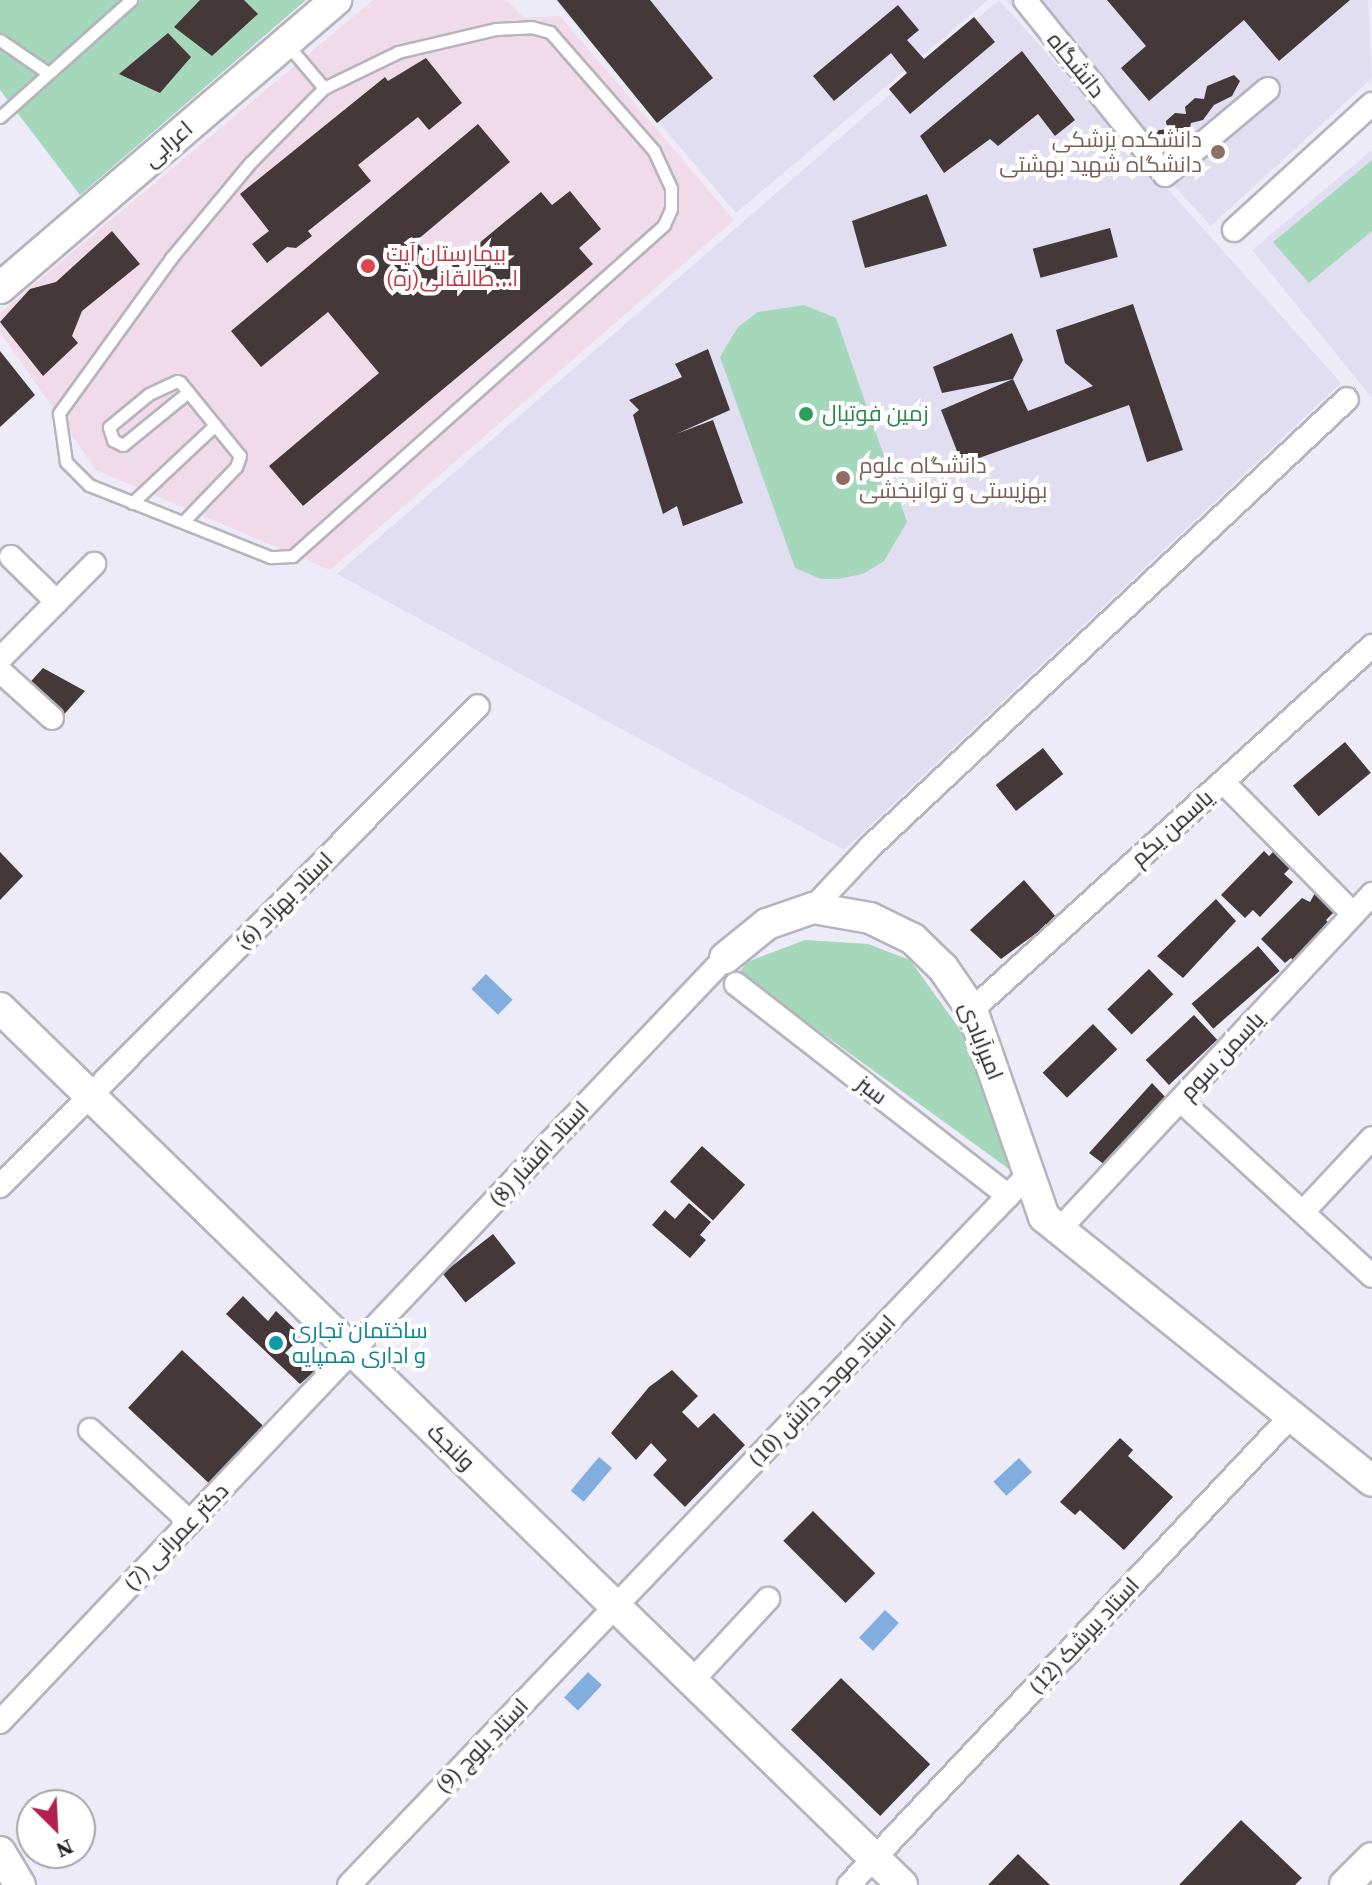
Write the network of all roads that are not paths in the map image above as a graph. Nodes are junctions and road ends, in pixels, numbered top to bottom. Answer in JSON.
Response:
{"nodes":[{"id":1,"x":131,"y":0,"type":"edge"},
{"id":2,"x":336,"y":0,"type":"edge"},
{"id":3,"x":1025,"y":0,"type":"edge"},
{"id":4,"x":0,"y":40,"type":"edge"},
{"id":5,"x":286,"y":43,"type":"junction"},
{"id":6,"x":48,"y":73,"type":"junction"},
{"id":7,"x":324,"y":88,"type":"junction"},
{"id":8,"x":1268,"y":89,"type":"dead end"},
{"id":9,"x":1372,"y":104,"type":"edge"},
{"id":10,"x":0,"y":117,"type":"edge"},
{"id":11,"x":1234,"y":230,"type":"dead end"},
{"id":12,"x":0,"y":288,"type":"edge"},
{"id":13,"x":188,"y":392,"type":"junction"},
{"id":14,"x":1347,"y":399,"type":"dead end"},
{"id":15,"x":215,"y":425,"type":"junction"},
{"id":16,"x":132,"y":503,"type":"junction"},
{"id":17,"x":183,"y":522,"type":"junction"},
{"id":18,"x":11,"y":557,"type":"dead end"},
{"id":19,"x":94,"y":564,"type":"dead end"},
{"id":20,"x":57,"y":602,"type":"junction"},
{"id":21,"x":1372,"y":646,"type":"edge"},
{"id":22,"x":0,"y":659,"type":"edge"},
{"id":23,"x":0,"y":671,"type":"edge"},
{"id":24,"x":478,"y":706,"type":"dead end"},
{"id":25,"x":52,"y":718,"type":"dead end"},
{"id":26,"x":1223,"y":782,"type":"junction"},
{"id":27,"x":1372,"y":894,"type":"edge"},
{"id":28,"x":813,"y":908,"type":"junction"},
{"id":29,"x":1353,"y":914,"type":"junction"},
{"id":30,"x":730,"y":971,"type":"junction"},
{"id":31,"x":0,"y":1008,"type":"edge"},
{"id":32,"x":972,"y":1010,"type":"junction"},
{"id":33,"x":90,"y":1096,"type":"junction"},
{"id":34,"x":1181,"y":1101,"type":"junction"},
{"id":35,"x":1372,"y":1138,"type":"edge"},
{"id":36,"x":1018,"y":1185,"type":"junction"},
{"id":37,"x":0,"y":1186,"type":"edge"},
{"id":38,"x":1303,"y":1212,"type":"junction"},
{"id":39,"x":1065,"y":1224,"type":"junction"},
{"id":40,"x":1372,"y":1276,"type":"edge"},
{"id":41,"x":352,"y":1351,"type":"junction"},
{"id":42,"x":1300,"y":1407,"type":"junction"},
{"id":43,"x":90,"y":1430,"type":"dead end"},
{"id":44,"x":1372,"y":1456,"type":"edge"},
{"id":45,"x":1372,"y":1481,"type":"edge"},
{"id":46,"x":190,"y":1522,"type":"junction"},
{"id":47,"x":768,"y":1599,"type":"dead end"},
{"id":48,"x":615,"y":1606,"type":"junction"},
{"id":49,"x":692,"y":1681,"type":"junction"},
{"id":50,"x":0,"y":1722,"type":"edge"},
{"id":51,"x":0,"y":1852,"type":"edge"},
{"id":52,"x":874,"y":1858,"type":"junction"},
{"id":53,"x":1372,"y":1858,"type":"edge"},
{"id":54,"x":20,"y":1885,"type":"edge"},
{"id":55,"x":349,"y":1885,"type":"edge"},
{"id":56,"x":849,"y":1885,"type":"edge"},
{"id":57,"x":902,"y":1885,"type":"edge"},
{"id":58,"x":1345,"y":1885,"type":"edge"}],
"edges":[{"from":1,"to":6,"type":"lane"},
{"from":2,"to":5,"type":"street","name":"اعرابی"},
{"from":3,"to":8,"type":"street","name":"دانشگاه"},
{"from":4,"to":6,"type":"lane"},
{"from":5,"to":7,"type":"lane"},
{"from":5,"to":12,"type":"street","name":"اعرابی"},
{"from":6,"to":10,"type":"lane"},
{"from":7,"to":16,"type":"lane"},
{"from":7,"to":17,"type":"lane"},
{"from":9,"to":11,"type":"street"},
{"from":13,"to":13,"type":"lane"},
{"from":13,"to":15,"type":"lane"},
{"from":14,"to":28,"type":"street"},
{"from":15,"to":16,"type":"lane"},
{"from":15,"to":17,"type":"lane"},
{"from":16,"to":17,"type":"lane"},
{"from":18,"to":20,"type":"street"},
{"from":19,"to":20,"type":"street"},
{"from":20,"to":22,"type":"street"},
{"from":21,"to":26,"type":"street","name":"یاسمن یکم"},
{"from":23,"to":25,"type":"street"},
{"from":24,"to":33,"type":"street","name":"استاد بهزاد (6)"},
{"from":26,"to":29,"type":"street"},
{"from":26,"to":32,"type":"street","name":"یاسمن یکم"},
{"from":27,"to":29,"type":"street","name":"یاسمن سوم"},
{"from":28,"to":30,"type":"street","name":"امیرآبادی"},
{"from":28,"to":32,"type":"street","name":"امیرآبادی"},
{"from":29,"to":34,"type":"street","name":"یاسمن سوم"},
{"from":30,"to":36,"type":"street","name":"سبز"},
{"from":30,"to":41,"type":"street","name":"استاد افشار (8)"},
{"from":31,"to":33,"type":"street","name":"ولنجک"},
{"from":32,"to":36,"type":"street","name":"امیرآبادی"},
{"from":33,"to":37,"type":"street","name":"استاد بهزاد (6)"},
{"from":33,"to":41,"type":"street","name":"ولنجک"},
{"from":34,"to":38,"type":"street"},
{"from":34,"to":39,"type":"street","name":"یاسمن سوم"},
{"from":35,"to":38,"type":"street"},
{"from":36,"to":39,"type":"street","name":"امیرآبادی"},
{"from":36,"to":48,"type":"street","name":"استاد موحد دانش (10)"},
{"from":38,"to":40,"type":"street"},
{"from":39,"to":42,"type":"street","name":"امیرآبادی"},
{"from":41,"to":46,"type":"street","name":"دکتر عمرانی (7)"},
{"from":41,"to":48,"type":"street","name":"ولنجک"},
{"from":42,"to":44,"type":"street","name":"امیرآبادی"},
{"from":42,"to":45,"type":"street","name":"امیرآبادی"},
{"from":42,"to":52,"type":"street","name":"استاد بیرشک (12)"},
{"from":43,"to":46,"type":"street"},
{"from":46,"to":50,"type":"street","name":"دکتر عمرانی (7)"},
{"from":47,"to":49,"type":"street"},
{"from":48,"to":49,"type":"street","name":"ولنجک"},
{"from":48,"to":55,"type":"street","name":"استاد بلوچ (9)"},
{"from":49,"to":52,"type":"street","name":"ولنجک"},
{"from":51,"to":54,"type":"street"},
{"from":52,"to":56,"type":"street","name":"استاد بیرشک (12)"},
{"from":52,"to":57,"type":"street","name":"ولنجک"},
{"from":53,"to":58,"type":"street"}]}
